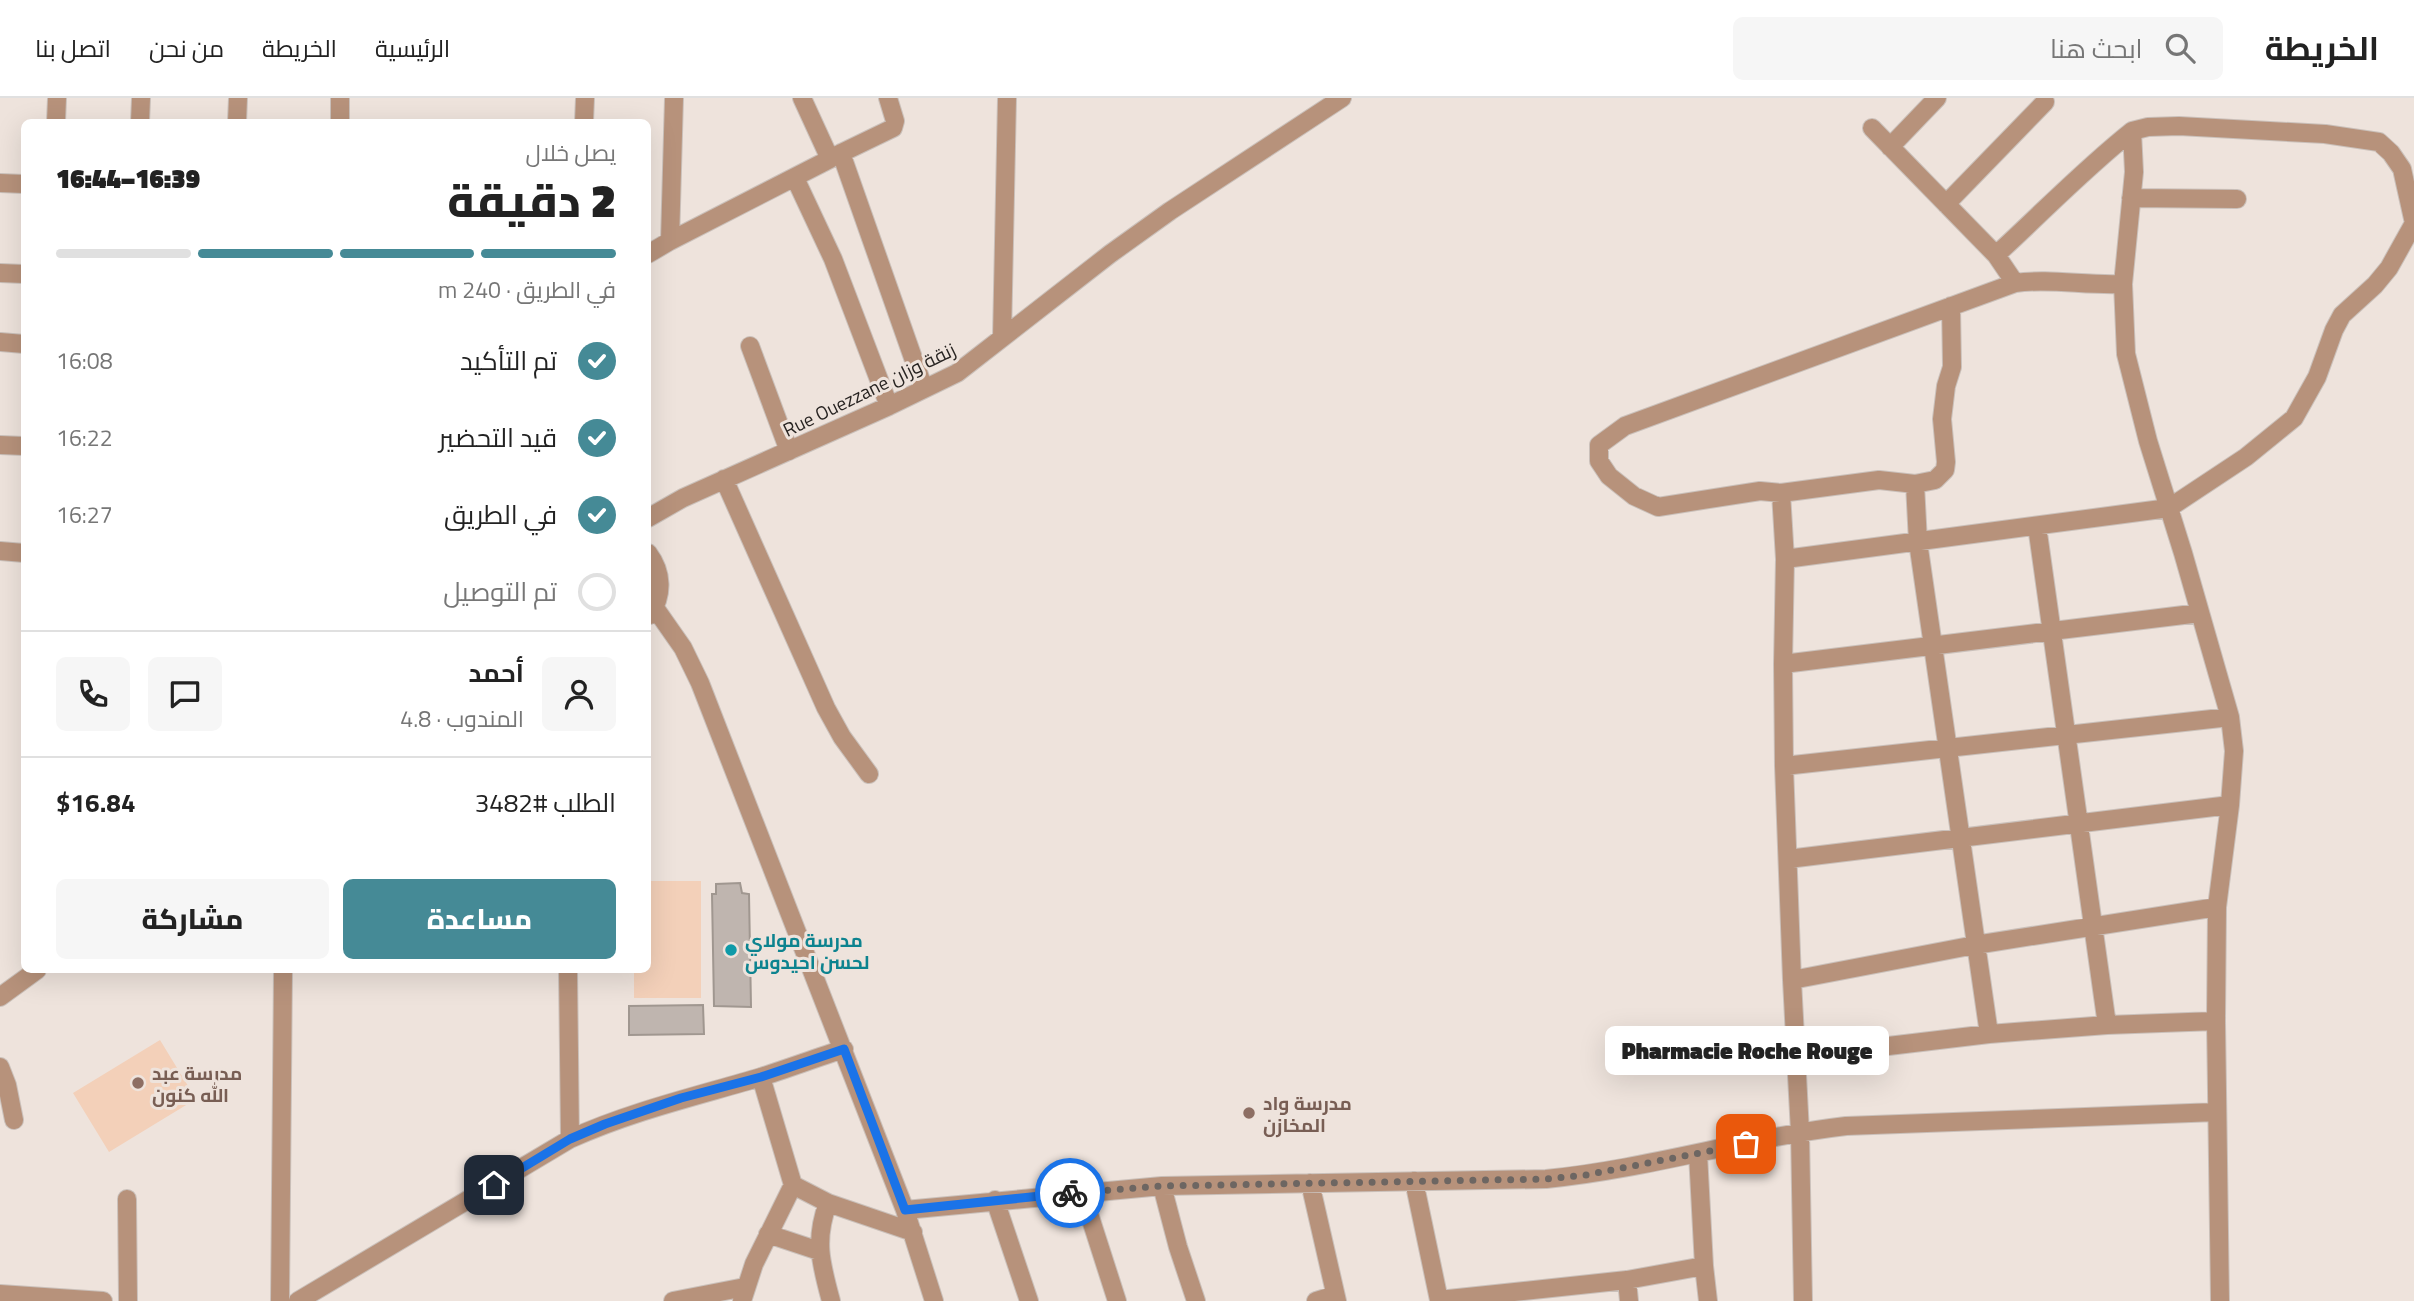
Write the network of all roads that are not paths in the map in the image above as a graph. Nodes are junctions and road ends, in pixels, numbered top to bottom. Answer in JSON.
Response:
{"nodes":[{"id":1,"x":57,"y":98,"type":"edge"},
{"id":2,"x":141,"y":98,"type":"edge"},
{"id":3,"x":239,"y":98,"type":"edge"},
{"id":4,"x":340,"y":98,"type":"edge"},
{"id":5,"x":585,"y":98,"type":"edge"},
{"id":6,"x":674,"y":98,"type":"edge"},
{"id":7,"x":802,"y":98,"type":"edge"},
{"id":8,"x":888,"y":98,"type":"edge"},
{"id":9,"x":1007,"y":98,"type":"edge"},
{"id":10,"x":1342,"y":98,"type":"edge"},
{"id":11,"x":1937,"y":98,"type":"edge"},
{"id":12,"x":2045,"y":102,"type":"dead end"},
{"id":13,"x":56,"y":119,"type":"edge"},
{"id":14,"x":140,"y":119,"type":"edge"},
{"id":15,"x":237,"y":119,"type":"edge"},
{"id":16,"x":340,"y":119,"type":"edge"},
{"id":17,"x":584,"y":119,"type":"edge"},
{"id":18,"x":1872,"y":128,"type":"dead end"},
{"id":19,"x":2132,"y":131,"type":"junction"},
{"id":20,"x":1891,"y":147,"type":"junction"},
{"id":21,"x":835,"y":156,"type":"junction"},
{"id":22,"x":796,"y":178,"type":"junction"},
{"id":23,"x":0,"y":183,"type":"edge"},
{"id":24,"x":21,"y":184,"type":"edge"},
{"id":25,"x":2131,"y":198,"type":"junction"},
{"id":26,"x":2237,"y":199,"type":"dead end"},
{"id":27,"x":1946,"y":204,"type":"junction"},
{"id":28,"x":2414,"y":222,"type":"edge"},
{"id":29,"x":670,"y":242,"type":"junction"},
{"id":30,"x":651,"y":252,"type":"edge"},
{"id":31,"x":1996,"y":255,"type":"junction"},
{"id":32,"x":0,"y":273,"type":"edge"},
{"id":33,"x":21,"y":274,"type":"edge"},
{"id":34,"x":2015,"y":284,"type":"junction"},
{"id":35,"x":2123,"y":285,"type":"junction"},
{"id":36,"x":1951,"y":306,"type":"junction"},
{"id":37,"x":1002,"y":338,"type":"junction"},
{"id":38,"x":0,"y":342,"type":"edge"},
{"id":39,"x":21,"y":344,"type":"edge"},
{"id":40,"x":750,"y":346,"type":"dead end"},
{"id":41,"x":925,"y":389,"type":"junction"},
{"id":42,"x":889,"y":407,"type":"junction"},
{"id":43,"x":0,"y":445,"type":"edge"},
{"id":44,"x":21,"y":446,"type":"edge"},
{"id":45,"x":789,"y":451,"type":"junction"},
{"id":46,"x":724,"y":479,"type":"junction"},
{"id":47,"x":1914,"y":484,"type":"junction"},
{"id":48,"x":1781,"y":493,"type":"junction"},
{"id":49,"x":2169,"y":508,"type":"junction"},
{"id":50,"x":651,"y":516,"type":"edge"},
{"id":51,"x":2037,"y":526,"type":"junction"},
{"id":52,"x":1918,"y":542,"type":"junction"},
{"id":53,"x":0,"y":551,"type":"edge"},
{"id":54,"x":21,"y":552,"type":"edge"},
{"id":55,"x":651,"y":559,"type":"edge"},
{"id":56,"x":1786,"y":559,"type":"junction"},
{"id":57,"x":651,"y":613,"type":"edge"},
{"id":58,"x":2200,"y":613,"type":"junction"},
{"id":59,"x":2050,"y":631,"type":"junction"},
{"id":60,"x":1934,"y":646,"type":"junction"},
{"id":61,"x":1783,"y":664,"type":"junction"},
{"id":62,"x":2230,"y":717,"type":"junction"},
{"id":63,"x":2066,"y":735,"type":"junction"},
{"id":64,"x":1948,"y":748,"type":"junction"},
{"id":65,"x":1784,"y":766,"type":"junction"},
{"id":66,"x":869,"y":774,"type":"dead end"},
{"id":67,"x":2230,"y":805,"type":"junction"},
{"id":68,"x":2077,"y":824,"type":"junction"},
{"id":69,"x":1961,"y":838,"type":"junction"},
{"id":70,"x":1788,"y":859,"type":"junction"},
{"id":71,"x":2217,"y":907,"type":"junction"},
{"id":72,"x":2094,"y":925,"type":"junction"},
{"id":73,"x":1975,"y":945,"type":"junction"},
{"id":74,"x":33,"y":973,"type":"edge"},
{"id":75,"x":283,"y":973,"type":"edge"},
{"id":76,"x":568,"y":973,"type":"edge"},
{"id":77,"x":1791,"y":980,"type":"junction"},
{"id":78,"x":0,"y":997,"type":"edge"},
{"id":79,"x":2216,"y":1021,"type":"junction"},
{"id":80,"x":2107,"y":1025,"type":"junction"},
{"id":81,"x":1989,"y":1034,"type":"junction"},
{"id":82,"x":844,"y":1049,"type":"junction"},
{"id":83,"x":1796,"y":1058,"type":"junction"},
{"id":84,"x":0,"y":1067,"type":"edge"},
{"id":85,"x":761,"y":1077,"type":"junction"},
{"id":86,"x":2217,"y":1112,"type":"junction"},
{"id":87,"x":14,"y":1120,"type":"dead end"},
{"id":88,"x":1800,"y":1132,"type":"junction"},
{"id":89,"x":570,"y":1139,"type":"junction"},
{"id":90,"x":1698,"y":1154,"type":"junction"},
{"id":91,"x":1414,"y":1181,"type":"junction"},
{"id":92,"x":1310,"y":1183,"type":"junction"},
{"id":93,"x":793,"y":1185,"type":"junction"},
{"id":94,"x":1162,"y":1186,"type":"junction"},
{"id":95,"x":1082,"y":1192,"type":"junction"},
{"id":96,"x":127,"y":1199,"type":"dead end"},
{"id":97,"x":995,"y":1200,"type":"junction"},
{"id":98,"x":828,"y":1203,"type":"junction"},
{"id":99,"x":905,"y":1210,"type":"junction"},
{"id":100,"x":913,"y":1232,"type":"junction"},
{"id":101,"x":768,"y":1234,"type":"junction"},
{"id":102,"x":819,"y":1251,"type":"junction"},
{"id":103,"x":1704,"y":1266,"type":"junction"},
{"id":104,"x":1627,"y":1280,"type":"junction"},
{"id":105,"x":0,"y":1294,"type":"edge"},
{"id":106,"x":743,"y":1294,"type":"edge"},
{"id":107,"x":1556,"y":1294,"type":"edge"},
{"id":108,"x":1336,"y":1298,"type":"edge"},
{"id":109,"x":1439,"y":1300,"type":"edge"},
{"id":110,"x":103,"y":1301,"type":"edge"},
{"id":111,"x":128,"y":1301,"type":"edge"},
{"id":112,"x":279,"y":1301,"type":"edge"},
{"id":113,"x":298,"y":1301,"type":"edge"},
{"id":114,"x":673,"y":1301,"type":"edge"},
{"id":115,"x":831,"y":1301,"type":"edge"},
{"id":116,"x":932,"y":1301,"type":"edge"},
{"id":117,"x":1028,"y":1301,"type":"edge"},
{"id":118,"x":1117,"y":1301,"type":"edge"},
{"id":119,"x":1196,"y":1301,"type":"edge"},
{"id":120,"x":1316,"y":1301,"type":"edge"},
{"id":121,"x":1629,"y":1301,"type":"edge"},
{"id":122,"x":1708,"y":1301,"type":"edge"},
{"id":123,"x":1803,"y":1301,"type":"edge"},
{"id":124,"x":2220,"y":1301,"type":"edge"}],
"edges":[{"from":1,"to":13,"type":"street"},
{"from":2,"to":14,"type":"street"},
{"from":3,"to":15,"type":"street"},
{"from":4,"to":16,"type":"street"},
{"from":5,"to":17,"type":"street"},
{"from":6,"to":29,"type":"street"},
{"from":7,"to":21,"type":"street"},
{"from":8,"to":21,"type":"street"},
{"from":9,"to":37,"type":"street"},
{"from":10,"to":37,"type":"street","name":"Rue Ouezzane زنقة وزان"},
{"from":11,"to":20,"type":"street"},
{"from":12,"to":27,"type":"street"},
{"from":18,"to":20,"type":"street"},
{"from":19,"to":25,"type":"street"},
{"from":19,"to":28,"type":"street"},
{"from":19,"to":31,"type":"street"},
{"from":20,"to":27,"type":"street"},
{"from":21,"to":22,"type":"street"},
{"from":21,"to":41,"type":"street"},
{"from":22,"to":29,"type":"street"},
{"from":22,"to":42,"type":"street"},
{"from":23,"to":24,"type":"street"},
{"from":25,"to":26,"type":"street"},
{"from":25,"to":35,"type":"street"},
{"from":27,"to":31,"type":"street"},
{"from":28,"to":49,"type":"street"},
{"from":29,"to":30,"type":"street"},
{"from":31,"to":34,"type":"street"},
{"from":32,"to":33,"type":"street"},
{"from":34,"to":35,"type":"street"},
{"from":34,"to":36,"type":"street"},
{"from":35,"to":49,"type":"street"},
{"from":36,"to":47,"type":"street"},
{"from":36,"to":48,"type":"street"},
{"from":37,"to":41,"type":"street","name":"Rue Ouezzane زنقة وزان"},
{"from":38,"to":39,"type":"street"},
{"from":40,"to":45,"type":"street"},
{"from":41,"to":42,"type":"street","name":"Rue Ouezzane زنقة وزان"},
{"from":42,"to":45,"type":"street","name":"Rue Ouezzane زنقة وزان"},
{"from":43,"to":44,"type":"street"},
{"from":45,"to":46,"type":"street","name":"Rue Ouezzane زنقة وزان"},
{"from":46,"to":50,"type":"street","name":"Rue Ouezzane زنقة وزان"},
{"from":46,"to":66,"type":"street"},
{"from":47,"to":48,"type":"street"},
{"from":47,"to":52,"type":"street"},
{"from":48,"to":56,"type":"street"},
{"from":49,"to":51,"type":"street"},
{"from":49,"to":58,"type":"street"},
{"from":51,"to":52,"type":"street"},
{"from":51,"to":59,"type":"street"},
{"from":52,"to":56,"type":"street"},
{"from":52,"to":60,"type":"street"},
{"from":53,"to":54,"type":"street"},
{"from":55,"to":57,"type":"street"},
{"from":56,"to":61,"type":"street"},
{"from":57,"to":82,"type":"street"},
{"from":58,"to":59,"type":"street"},
{"from":58,"to":62,"type":"street"},
{"from":59,"to":60,"type":"street"},
{"from":59,"to":63,"type":"street"},
{"from":60,"to":61,"type":"street"},
{"from":60,"to":64,"type":"street"},
{"from":61,"to":65,"type":"street"},
{"from":62,"to":63,"type":"street"},
{"from":62,"to":67,"type":"street"},
{"from":63,"to":64,"type":"street"},
{"from":63,"to":68,"type":"street"},
{"from":64,"to":65,"type":"street"},
{"from":64,"to":69,"type":"street"},
{"from":65,"to":70,"type":"street"},
{"from":67,"to":68,"type":"street"},
{"from":67,"to":71,"type":"street"},
{"from":68,"to":69,"type":"street"},
{"from":68,"to":72,"type":"street"},
{"from":69,"to":70,"type":"street"},
{"from":69,"to":73,"type":"street"},
{"from":70,"to":77,"type":"street"},
{"from":71,"to":72,"type":"street"},
{"from":71,"to":79,"type":"street"},
{"from":72,"to":73,"type":"street"},
{"from":72,"to":80,"type":"street"},
{"from":73,"to":77,"type":"street"},
{"from":73,"to":81,"type":"street"},
{"from":74,"to":78,"type":"street"},
{"from":75,"to":112,"type":"street"},
{"from":76,"to":89,"type":"street"},
{"from":77,"to":83,"type":"street"},
{"from":79,"to":80,"type":"street"},
{"from":79,"to":86,"type":"street"},
{"from":80,"to":81,"type":"street"},
{"from":81,"to":83,"type":"street"},
{"from":82,"to":85,"type":"street"},
{"from":82,"to":99,"type":"street"},
{"from":83,"to":88,"type":"street"},
{"from":84,"to":87,"type":"street"},
{"from":85,"to":89,"type":"street"},
{"from":85,"to":93,"type":"street"},
{"from":86,"to":88,"type":"street"},
{"from":86,"to":124,"type":"street"},
{"from":88,"to":90,"type":"street"},
{"from":88,"to":123,"type":"street"},
{"from":89,"to":113,"type":"street"},
{"from":90,"to":91,"type":"street"},
{"from":90,"to":103,"type":"street"},
{"from":91,"to":92,"type":"street"},
{"from":91,"to":109,"type":"street"},
{"from":92,"to":94,"type":"street"},
{"from":92,"to":108,"type":"street"},
{"from":93,"to":98,"type":"street"},
{"from":93,"to":101,"type":"street"},
{"from":94,"to":95,"type":"street"},
{"from":94,"to":119,"type":"street"},
{"from":95,"to":97,"type":"street"},
{"from":95,"to":118,"type":"street"},
{"from":96,"to":111,"type":"street"},
{"from":97,"to":99,"type":"street"},
{"from":97,"to":117,"type":"street"},
{"from":98,"to":100,"type":"street"},
{"from":98,"to":102,"type":"street"},
{"from":99,"to":100,"type":"street"},
{"from":100,"to":116,"type":"street"},
{"from":101,"to":102,"type":"street"},
{"from":101,"to":106,"type":"street"},
{"from":102,"to":115,"type":"street"},
{"from":103,"to":104,"type":"street"},
{"from":103,"to":122,"type":"street"},
{"from":104,"to":107,"type":"street"},
{"from":104,"to":121,"type":"street"},
{"from":105,"to":110,"type":"street"},
{"from":106,"to":114,"type":"street"},
{"from":107,"to":109,"type":"street"},
{"from":108,"to":120,"type":"street"}]}
